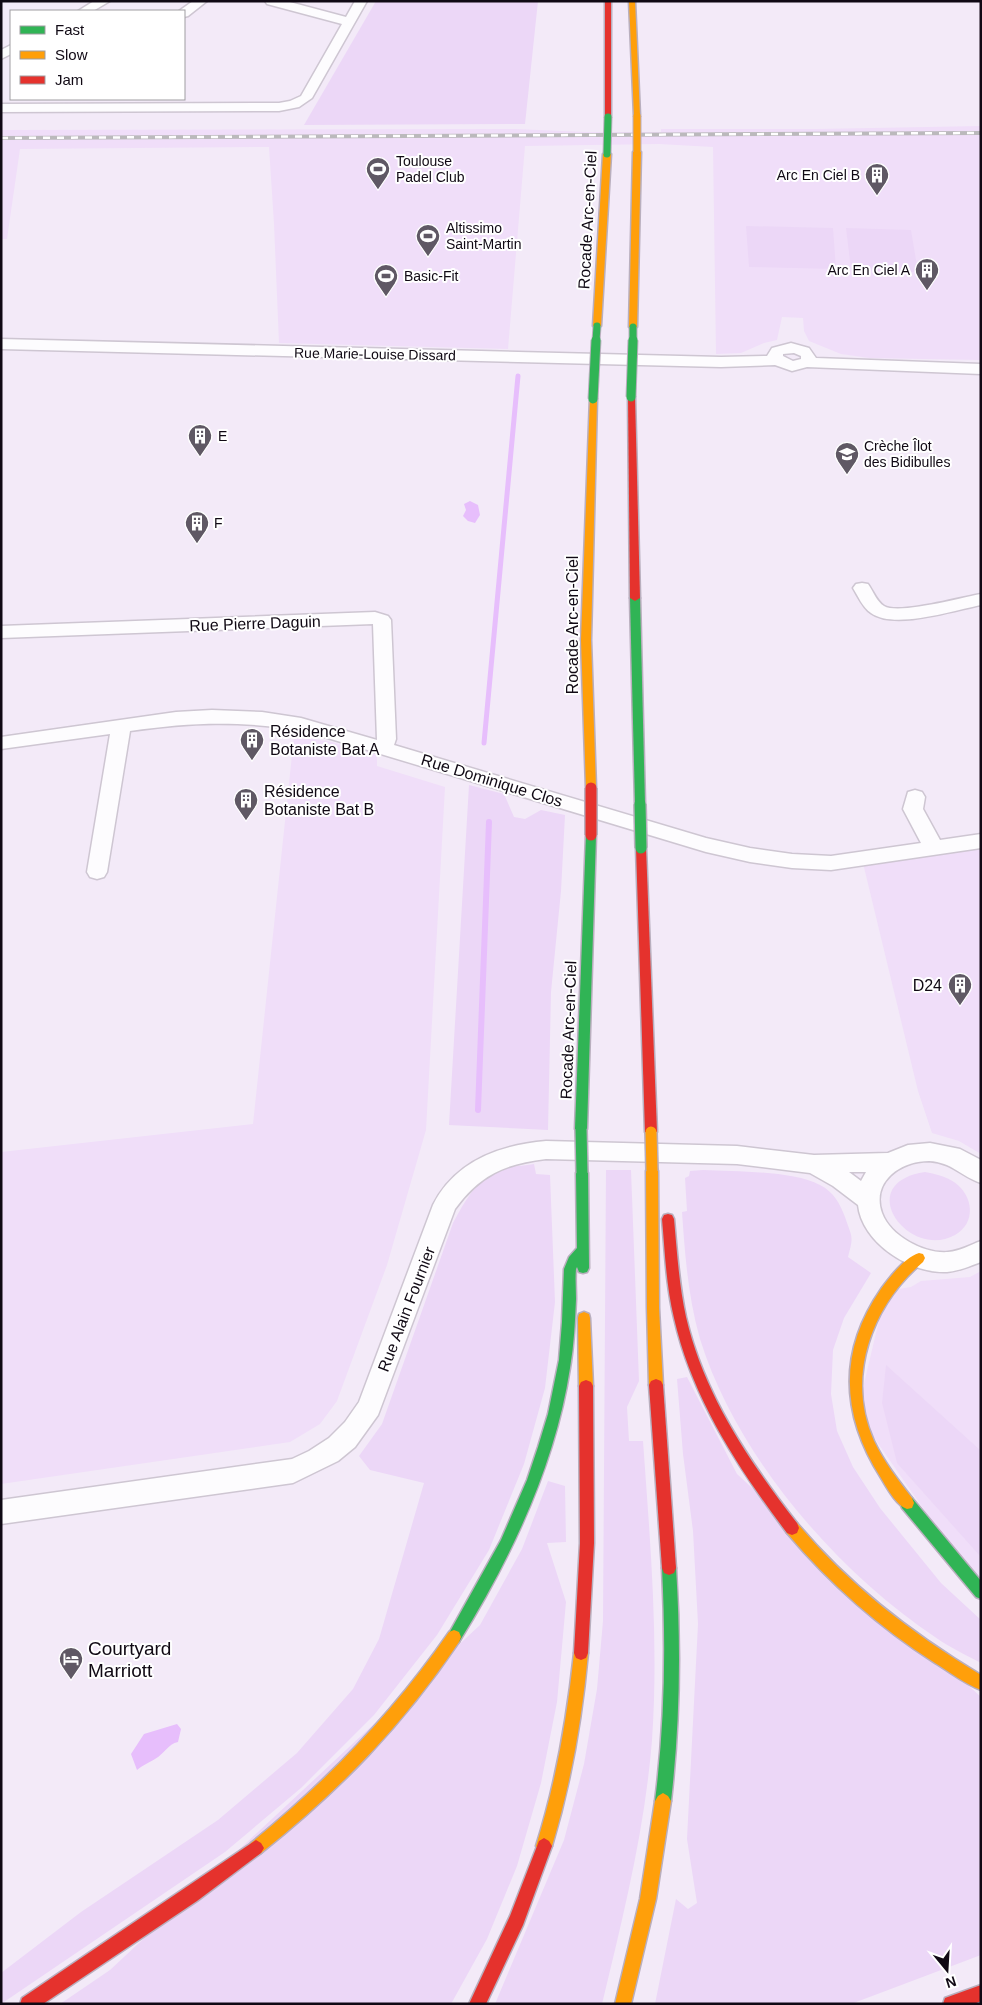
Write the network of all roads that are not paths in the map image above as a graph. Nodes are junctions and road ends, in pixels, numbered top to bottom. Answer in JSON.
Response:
{"nodes":[{"id":1,"x":104,"y":1,"type":"edge"},
{"id":2,"x":201,"y":1,"type":"edge"},
{"id":3,"x":271,"y":1,"type":"edge"},
{"id":4,"x":361,"y":1,"type":"edge"},
{"id":5,"x":608,"y":1,"type":"edge"},
{"id":6,"x":632,"y":1,"type":"edge"},
{"id":7,"x":643,"y":1,"type":"edge"},
{"id":8,"x":86,"y":10,"type":"edge"},
{"id":9,"x":185,"y":12,"type":"edge"},
{"id":10,"x":633,"y":20,"type":"junction"},
{"id":11,"x":349,"y":22,"type":"junction"},
{"id":12,"x":51,"y":103,"type":"edge"},
{"id":13,"x":1,"y":108,"type":"edge"},
{"id":14,"x":1,"y":344,"type":"edge"},
{"id":15,"x":778,"y":354,"type":"junction"},
{"id":16,"x":805,"y":356,"type":"junction"},
{"id":17,"x":981,"y":369,"type":"edge"},
{"id":18,"x":862,"y":588,"type":"dead end"},
{"id":19,"x":981,"y":599,"type":"edge"},
{"id":20,"x":1,"y":632,"type":"edge"},
{"id":21,"x":121,"y":726,"type":"junction"},
{"id":22,"x":1,"y":743,"type":"edge"},
{"id":23,"x":384,"y":747,"type":"junction"},
{"id":24,"x":915,"y":797,"type":"dead end"},
{"id":25,"x":981,"y":841,"type":"edge"},
{"id":26,"x":934,"y":848,"type":"junction"},
{"id":27,"x":97,"y":872,"type":"dead end"},
{"id":28,"x":890,"y":1162,"type":"junction"},
{"id":29,"x":814,"y":1164,"type":"junction"},
{"id":30,"x":652,"y":1171,"type":"junction"},
{"id":31,"x":981,"y":1174,"type":"edge"},
{"id":32,"x":665,"y":1182,"type":"dead end"},
{"id":33,"x":869,"y":1201,"type":"junction"},
{"id":34,"x":668,"y":1211,"type":"dead end"},
{"id":35,"x":583,"y":1250,"type":"junction"},
{"id":36,"x":981,"y":1251,"type":"edge"},
{"id":37,"x":918,"y":1258,"type":"junction"},
{"id":38,"x":583,"y":1279,"type":"dead end"},
{"id":39,"x":584,"y":1308,"type":"dead end"},
{"id":40,"x":1,"y":1512,"type":"edge"},
{"id":41,"x":981,"y":1592,"type":"edge"},
{"id":42,"x":981,"y":1683,"type":"edge"},
{"id":43,"x":981,"y":1993,"type":"edge"},
{"id":44,"x":28,"y":2004,"type":"edge"},
{"id":45,"x":477,"y":2004,"type":"edge"},
{"id":46,"x":623,"y":2004,"type":"edge"},
{"id":47,"x":951,"y":2004,"type":"edge"}],
"edges":[{"from":1,"to":8,"type":"street"},
{"from":2,"to":9,"type":"street"},
{"from":3,"to":11,"type":"street"},
{"from":4,"to":11,"type":"street"},
{"from":5,"to":35,"type":"highway","name":"Rocade Arc-en-Ciel","bridge":true},
{"from":6,"to":10,"type":"highway"},
{"from":7,"to":10,"type":"highway"},
{"from":10,"to":30,"type":"highway","bridge":true},
{"from":11,"to":12,"type":"street"},
{"from":12,"to":13,"type":"street"},
{"from":14,"to":15,"type":"street","name":"Rue Marie-Louise Dissard"},
{"from":15,"to":16,"type":"street","name":"Rue Marie-Louise Dissard"},
{"from":15,"to":16,"type":"street","name":"Rue Marie-Louise Dissard"},
{"from":16,"to":17,"type":"street","name":"Rue Marie-Louise Dissard"},
{"from":18,"to":19,"type":"street"},
{"from":20,"to":23,"type":"street","name":"Rue Pierre Daguin"},
{"from":21,"to":22,"type":"street","name":"Rue Dominique Clos"},
{"from":21,"to":23,"type":"street","name":"Rue Dominique Clos"},
{"from":21,"to":27,"type":"street"},
{"from":23,"to":26,"type":"street","name":"Rue Dominique Clos"},
{"from":24,"to":26,"type":"street"},
{"from":25,"to":26,"type":"street","name":"Rue Dominique Clos"},
{"from":28,"to":29,"type":"street","name":"Rue Alain Fournier"},
{"from":28,"to":31,"type":"street","name":"Rue Alain Fournier"},
{"from":28,"to":33,"type":"street","name":"Rue Alain Fournier"},
{"from":29,"to":33,"type":"street","name":"Rue Alain Fournier"},
{"from":29,"to":40,"type":"street","name":"Rue Alain Fournier"},
{"from":30,"to":32,"type":"highway"},
{"from":30,"to":46,"type":"highway"},
{"from":33,"to":37,"type":"street"},
{"from":34,"to":42,"type":"highway"},
{"from":35,"to":38,"type":"highway","name":"Rocade Arc-en-Ciel"},
{"from":35,"to":44,"type":"highway"},
{"from":36,"to":37,"type":"street"},
{"from":37,"to":41,"type":"highway"},
{"from":39,"to":45,"type":"highway"},
{"from":43,"to":47,"type":"highway"}]}
